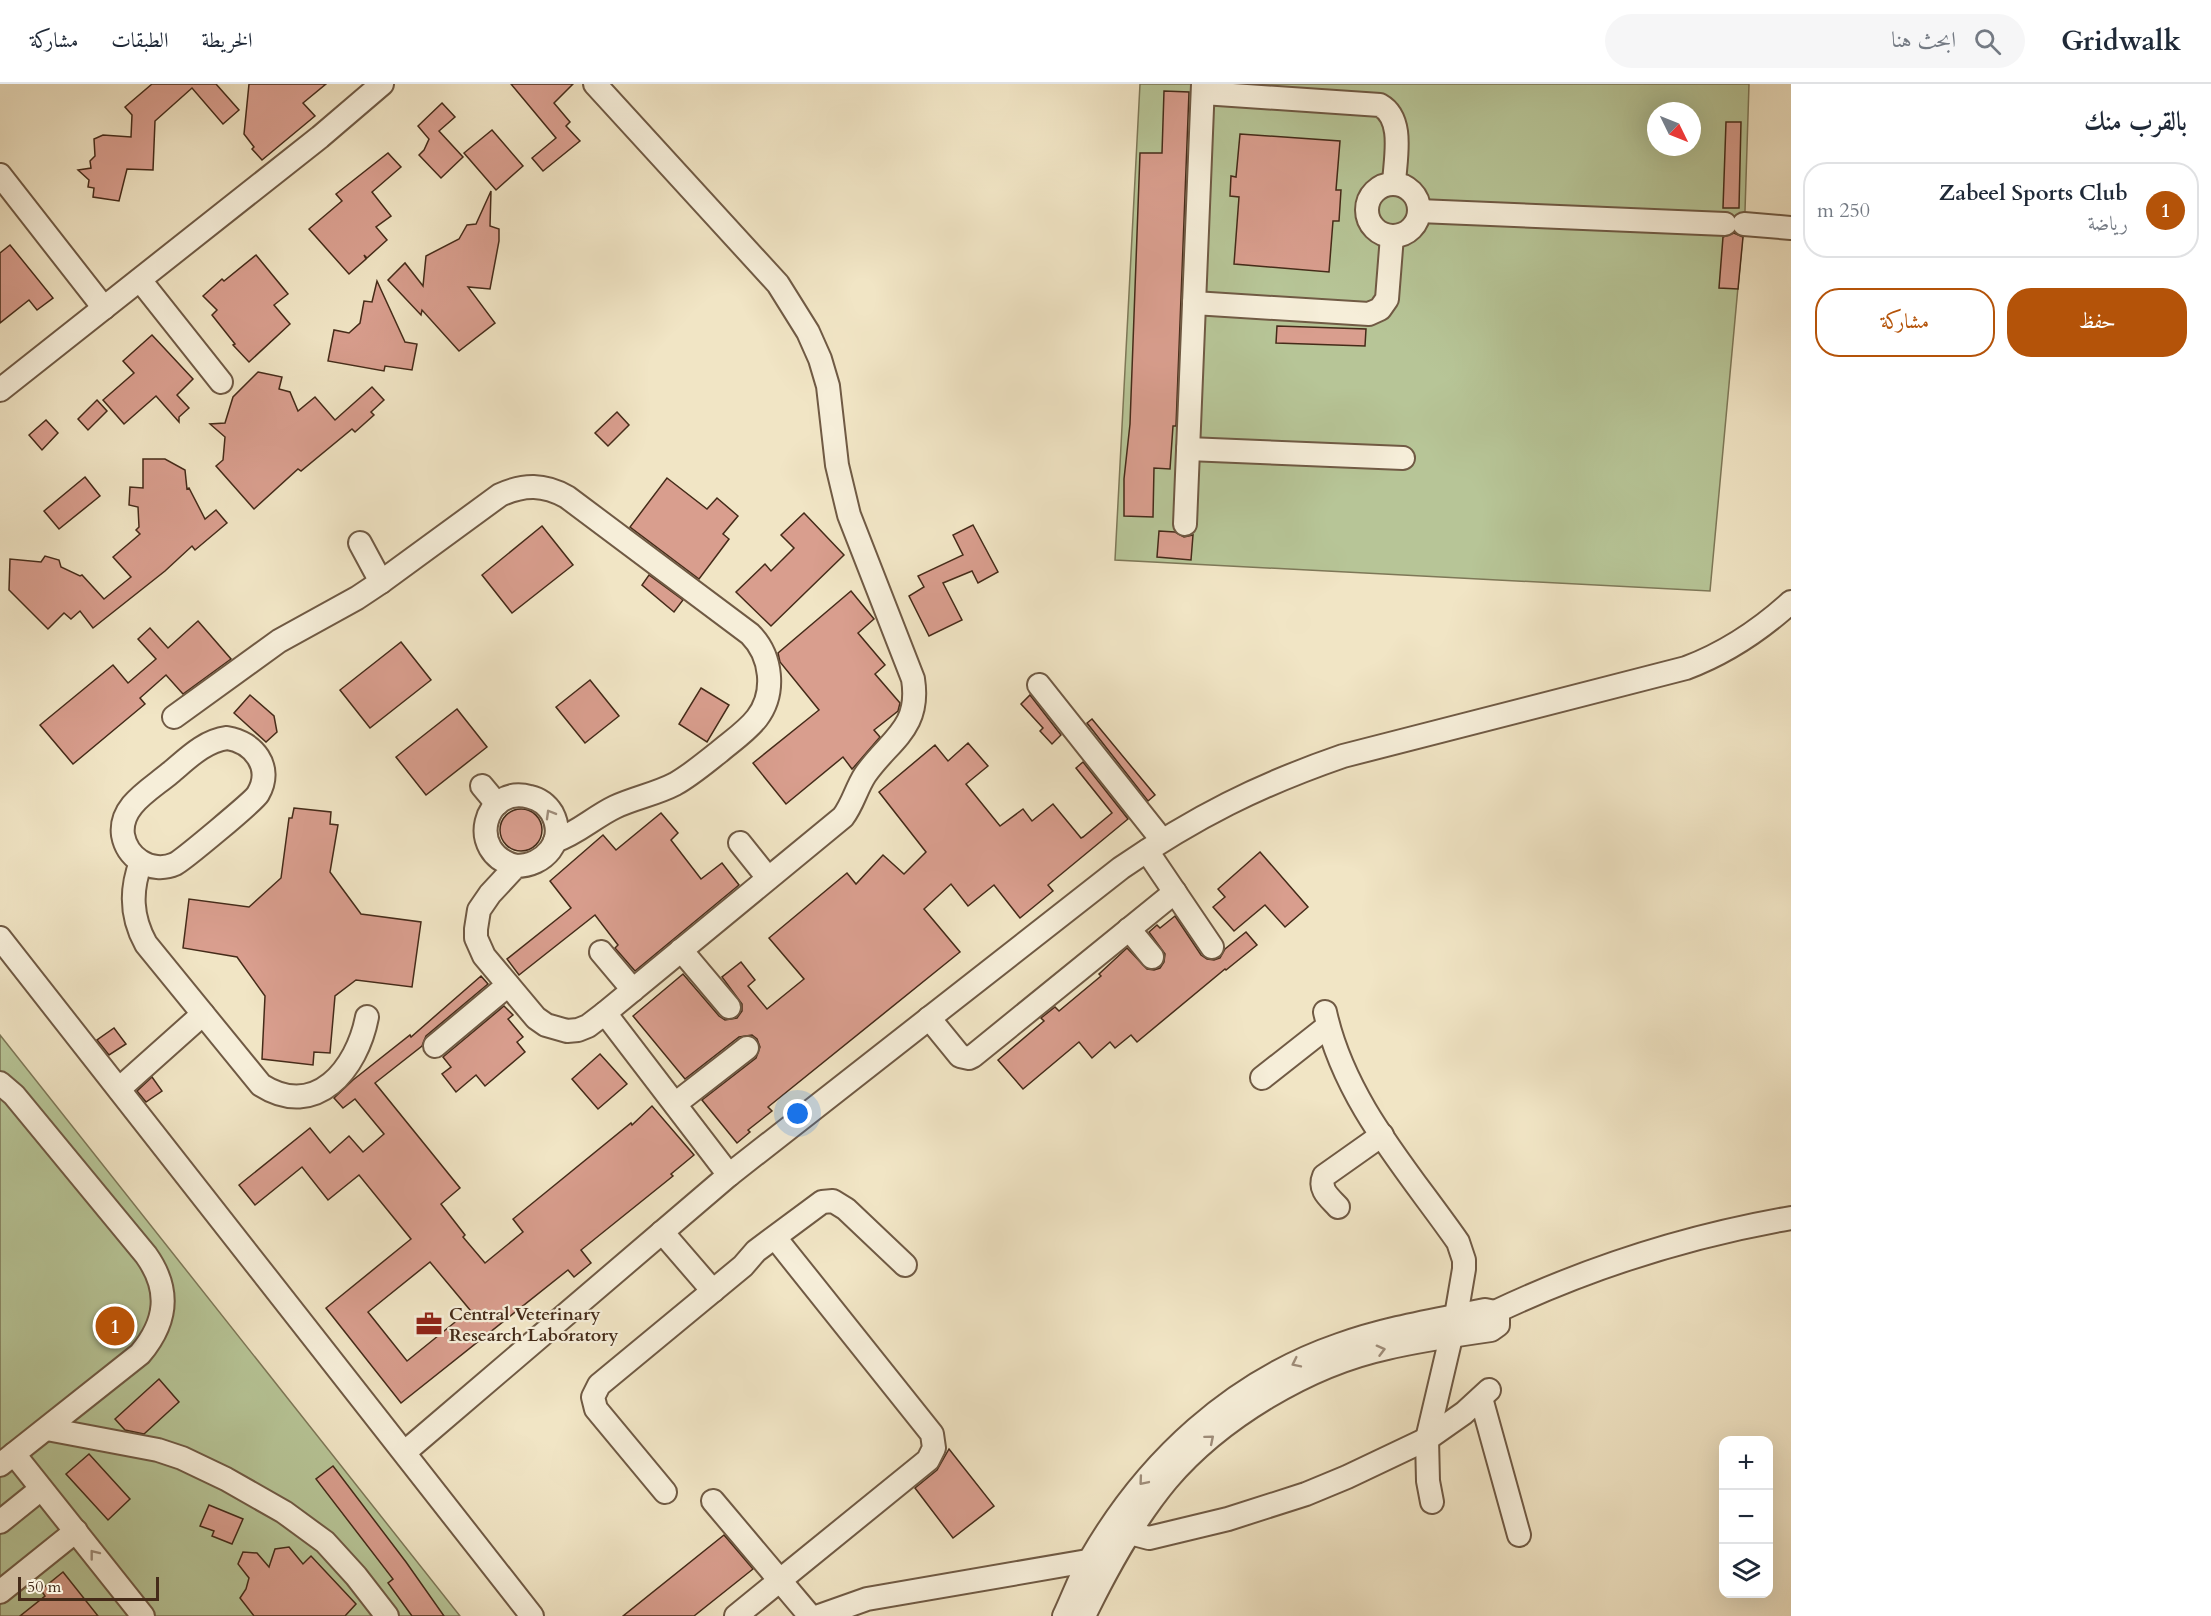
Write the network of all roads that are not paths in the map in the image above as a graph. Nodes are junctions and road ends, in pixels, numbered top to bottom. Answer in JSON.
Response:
{"nodes":[{"id":1,"x":382,"y":84,"type":"edge"},
{"id":2,"x":595,"y":84,"type":"edge"},
{"id":3,"x":1203,"y":88,"type":"edge"},
{"id":4,"x":0,"y":175,"type":"edge"},
{"id":5,"x":1394,"y":184,"type":"junction"},
{"id":6,"x":1419,"y":211,"type":"junction"},
{"id":7,"x":1791,"y":228,"type":"edge"},
{"id":8,"x":1392,"y":236,"type":"junction"},
{"id":9,"x":140,"y":280,"type":"junction"},
{"id":10,"x":1194,"y":303,"type":"junction"},
{"id":11,"x":104,"y":308,"type":"junction"},
{"id":12,"x":221,"y":382,"type":"dead end"},
{"id":13,"x":0,"y":390,"type":"edge"},
{"id":14,"x":1188,"y":449,"type":"junction"},
{"id":15,"x":1402,"y":458,"type":"dead end"},
{"id":16,"x":1185,"y":524,"type":"dead end"},
{"id":17,"x":360,"y":543,"type":"dead end"},
{"id":18,"x":381,"y":582,"type":"junction"},
{"id":19,"x":1791,"y":602,"type":"edge"},
{"id":20,"x":1039,"y":685,"type":"dead end"},
{"id":21,"x":174,"y":717,"type":"dead end"},
{"id":22,"x":482,"y":786,"type":"dead end"},
{"id":23,"x":497,"y":804,"type":"junction"},
{"id":24,"x":555,"y":841,"type":"junction"},
{"id":25,"x":740,"y":843,"type":"dead end"},
{"id":26,"x":1154,"y":845,"type":"junction"},
{"id":27,"x":141,"y":862,"type":"junction"},
{"id":28,"x":516,"y":866,"type":"junction"},
{"id":29,"x":768,"y":878,"type":"junction"},
{"id":30,"x":1174,"y":892,"type":"junction"},
{"id":31,"x":1129,"y":929,"type":"junction"},
{"id":32,"x":0,"y":938,"type":"edge"},
{"id":33,"x":1212,"y":947,"type":"dead end"},
{"id":34,"x":681,"y":950,"type":"junction"},
{"id":35,"x":601,"y":952,"type":"dead end"},
{"id":36,"x":1152,"y":957,"type":"dead end"},
{"id":37,"x":508,"y":985,"type":"junction"},
{"id":38,"x":633,"y":990,"type":"junction"},
{"id":39,"x":729,"y":1006,"type":"dead end"},
{"id":40,"x":199,"y":1009,"type":"junction"},
{"id":41,"x":605,"y":1013,"type":"junction"},
{"id":42,"x":367,"y":1017,"type":"dead end"},
{"id":43,"x":929,"y":1018,"type":"junction"},
{"id":44,"x":435,"y":1046,"type":"dead end"},
{"id":45,"x":747,"y":1048,"type":"dead end"},
{"id":46,"x":1262,"y":1078,"type":"dead end"},
{"id":47,"x":0,"y":1083,"type":"edge"},
{"id":48,"x":114,"y":1083,"type":"junction"},
{"id":49,"x":675,"y":1104,"type":"junction"},
{"id":50,"x":1382,"y":1135,"type":"junction"},
{"id":51,"x":729,"y":1175,"type":"junction"},
{"id":52,"x":1338,"y":1207,"type":"dead end"},
{"id":53,"x":846,"y":1209,"type":"junction"},
{"id":54,"x":1791,"y":1218,"type":"edge"},
{"id":55,"x":662,"y":1232,"type":"junction"},
{"id":56,"x":781,"y":1245,"type":"junction"},
{"id":57,"x":905,"y":1265,"type":"dead end"},
{"id":58,"x":743,"y":1266,"type":"junction"},
{"id":59,"x":713,"y":1291,"type":"junction"},
{"id":60,"x":1453,"y":1326,"type":"junction"},
{"id":61,"x":47,"y":1429,"type":"junction"},
{"id":62,"x":1427,"y":1439,"type":"junction"},
{"id":63,"x":405,"y":1452,"type":"junction"},
{"id":64,"x":7,"y":1460,"type":"edge"},
{"id":65,"x":41,"y":1489,"type":"junction"},
{"id":66,"x":665,"y":1492,"type":"dead end"},
{"id":67,"x":713,"y":1501,"type":"dead end"},
{"id":68,"x":1432,"y":1502,"type":"dead end"},
{"id":69,"x":0,"y":1522,"type":"edge"},
{"id":70,"x":76,"y":1531,"type":"junction"},
{"id":71,"x":1130,"y":1533,"type":"junction"},
{"id":72,"x":1518,"y":1535,"type":"dead end"},
{"id":73,"x":1115,"y":1556,"type":"junction"},
{"id":74,"x":1090,"y":1560,"type":"junction"},
{"id":75,"x":780,"y":1581,"type":"junction"},
{"id":76,"x":0,"y":1592,"type":"edge"},
{"id":77,"x":143,"y":1616,"type":"edge"},
{"id":78,"x":387,"y":1616,"type":"edge"},
{"id":79,"x":532,"y":1616,"type":"edge"},
{"id":80,"x":736,"y":1616,"type":"edge"},
{"id":81,"x":810,"y":1616,"type":"edge"},
{"id":82,"x":819,"y":1616,"type":"edge"},
{"id":83,"x":1064,"y":1616,"type":"edge"},
{"id":84,"x":1084,"y":1616,"type":"edge"}],
"edges":[{"from":1,"to":9,"type":"street"},
{"from":2,"to":29,"type":"street"},
{"from":3,"to":5,"type":"street"},
{"from":3,"to":10,"type":"street"},
{"from":4,"to":11,"type":"street"},
{"from":5,"to":6,"type":"street"},
{"from":5,"to":8,"type":"street"},
{"from":6,"to":7,"type":"street"},
{"from":6,"to":8,"type":"street"},
{"from":8,"to":10,"type":"street"},
{"from":9,"to":11,"type":"street"},
{"from":9,"to":12,"type":"street"},
{"from":10,"to":14,"type":"street"},
{"from":11,"to":13,"type":"street"},
{"from":14,"to":15,"type":"street"},
{"from":14,"to":16,"type":"street"},
{"from":17,"to":18,"type":"street"},
{"from":18,"to":21,"type":"street"},
{"from":18,"to":24,"type":"street"},
{"from":19,"to":26,"type":"street"},
{"from":20,"to":26,"type":"street"},
{"from":22,"to":23,"type":"street"},
{"from":24,"to":23,"type":"street","one_way":true},
{"from":23,"to":28,"type":"street"},
{"from":24,"to":28,"type":"street"},
{"from":25,"to":29,"type":"street"},
{"from":26,"to":30,"type":"street"},
{"from":26,"to":43,"type":"street"},
{"from":27,"to":27,"type":"street"},
{"from":27,"to":40,"type":"street"},
{"from":28,"to":37,"type":"street"},
{"from":29,"to":34,"type":"street"},
{"from":30,"to":31,"type":"street"},
{"from":30,"to":33,"type":"street"},
{"from":31,"to":36,"type":"street"},
{"from":31,"to":43,"type":"street"},
{"from":32,"to":48,"type":"street"},
{"from":34,"to":38,"type":"street"},
{"from":34,"to":39,"type":"street"},
{"from":35,"to":38,"type":"street"},
{"from":37,"to":41,"type":"street"},
{"from":37,"to":44,"type":"street"},
{"from":38,"to":41,"type":"street"},
{"from":40,"to":42,"type":"street"},
{"from":40,"to":48,"type":"street"},
{"from":41,"to":49,"type":"street"},
{"from":43,"to":51,"type":"street"},
{"from":45,"to":49,"type":"street"},
{"from":46,"to":50,"type":"street"},
{"from":47,"to":61,"type":"street"},
{"from":48,"to":63,"type":"street"},
{"from":49,"to":51,"type":"street"},
{"from":50,"to":52,"type":"street"},
{"from":50,"to":60,"type":"street"},
{"from":51,"to":55,"type":"street"},
{"from":53,"to":56,"type":"street"},
{"from":53,"to":57,"type":"street"},
{"from":53,"to":58,"type":"street"},
{"from":54,"to":60,"type":"street"},
{"from":55,"to":59,"type":"street"},
{"from":55,"to":63,"type":"street"},
{"from":56,"to":58,"type":"street"},
{"from":56,"to":75,"type":"street"},
{"from":58,"to":59,"type":"street"},
{"from":59,"to":66,"type":"street"},
{"from":60,"to":62,"type":"street"},
{"from":71,"to":60,"type":"street","one_way":true},
{"from":60,"to":74,"type":"street","one_way":true},
{"from":61,"to":64,"type":"street"},
{"from":61,"to":78,"type":"street"},
{"from":62,"to":68,"type":"street"},
{"from":62,"to":71,"type":"street"},
{"from":62,"to":72,"type":"street"},
{"from":63,"to":79,"type":"street"},
{"from":64,"to":65,"type":"street"},
{"from":65,"to":69,"type":"street"},
{"from":65,"to":70,"type":"street"},
{"from":67,"to":75,"type":"street"},
{"from":70,"to":76,"type":"street"},
{"from":77,"to":70,"type":"street","one_way":true},
{"from":71,"to":73,"type":"street"},
{"from":73,"to":74,"type":"street"},
{"from":73,"to":84,"type":"street"},
{"from":74,"to":82,"type":"street"},
{"from":74,"to":83,"type":"street"},
{"from":75,"to":80,"type":"street"},
{"from":75,"to":81,"type":"street"}]}
